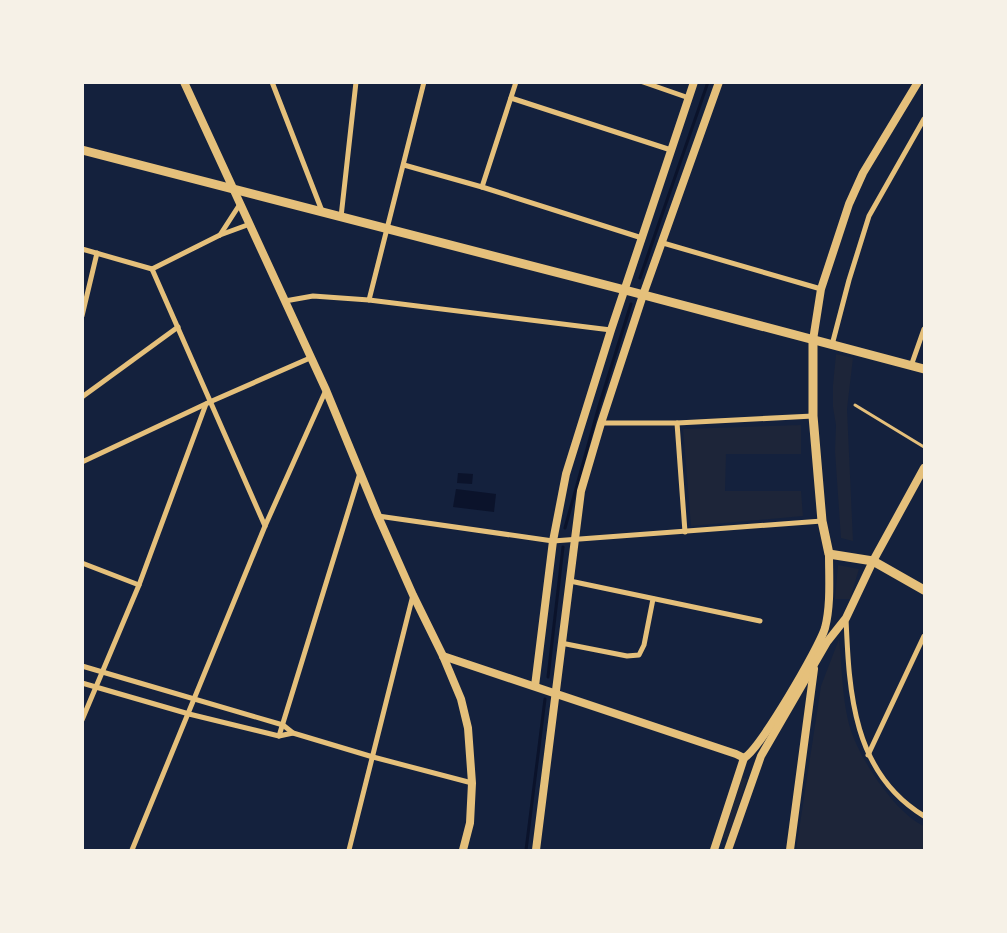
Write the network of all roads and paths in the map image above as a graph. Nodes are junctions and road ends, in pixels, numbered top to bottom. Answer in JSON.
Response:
{"nodes":[{"id":1,"x":184,"y":82,"type":"edge"},
{"id":2,"x":272,"y":82,"type":"edge"},
{"id":3,"x":356,"y":82,"type":"edge"},
{"id":4,"x":424,"y":82,"type":"edge"},
{"id":5,"x":516,"y":82,"type":"edge"},
{"id":6,"x":643,"y":82,"type":"edge"},
{"id":7,"x":694,"y":82,"type":"edge"},
{"id":8,"x":719,"y":82,"type":"edge"},
{"id":9,"x":918,"y":82,"type":"edge"},
{"id":10,"x":511,"y":98,"type":"junction"},
{"id":11,"x":689,"y":98,"type":"junction"},
{"id":12,"x":924,"y":119,"type":"edge"},
{"id":13,"x":82,"y":150,"type":"edge"},
{"id":14,"x":671,"y":150,"type":"junction"},
{"id":15,"x":404,"y":165,"type":"junction"},
{"id":16,"x":482,"y":187,"type":"junction"},
{"id":17,"x":234,"y":190,"type":"junction"},
{"id":18,"x":240,"y":204,"type":"junction"},
{"id":19,"x":322,"y":212,"type":"junction"},
{"id":20,"x":341,"y":217,"type":"junction"},
{"id":21,"x":250,"y":224,"type":"junction"},
{"id":22,"x":387,"y":229,"type":"junction"},
{"id":23,"x":220,"y":235,"type":"junction"},
{"id":24,"x":642,"y":238,"type":"junction"},
{"id":25,"x":663,"y":243,"type":"junction"},
{"id":26,"x":82,"y":249,"type":"edge"},
{"id":27,"x":97,"y":254,"type":"junction"},
{"id":28,"x":152,"y":269,"type":"junction"},
{"id":29,"x":821,"y":289,"type":"junction"},
{"id":30,"x":625,"y":290,"type":"junction"},
{"id":31,"x":643,"y":295,"type":"junction"},
{"id":32,"x":370,"y":300,"type":"junction"},
{"id":33,"x":285,"y":301,"type":"junction"},
{"id":34,"x":82,"y":316,"type":"edge"},
{"id":35,"x":178,"y":327,"type":"junction"},
{"id":36,"x":924,"y":329,"type":"edge"},
{"id":37,"x":612,"y":330,"type":"junction"},
{"id":38,"x":813,"y":340,"type":"junction"},
{"id":39,"x":832,"y":345,"type":"junction"},
{"id":40,"x":310,"y":358,"type":"junction"},
{"id":41,"x":911,"y":366,"type":"junction"},
{"id":42,"x":924,"y":369,"type":"edge"},
{"id":43,"x":326,"y":390,"type":"junction"},
{"id":44,"x":82,"y":396,"type":"edge"},
{"id":45,"x":209,"y":402,"type":"junction"},
{"id":46,"x":855,"y":405,"type":"dead end"},
{"id":47,"x":813,"y":416,"type":"junction"},
{"id":48,"x":601,"y":423,"type":"junction"},
{"id":49,"x":677,"y":423,"type":"junction"},
{"id":50,"x":924,"y":447,"type":"edge"},
{"id":51,"x":82,"y":462,"type":"edge"},
{"id":52,"x":924,"y":468,"type":"edge"},
{"id":53,"x":360,"y":473,"type":"junction"},
{"id":54,"x":378,"y":516,"type":"junction"},
{"id":55,"x":822,"y":521,"type":"junction"},
{"id":56,"x":265,"y":526,"type":"junction"},
{"id":57,"x":685,"y":532,"type":"junction"},
{"id":58,"x":553,"y":541,"type":"junction"},
{"id":59,"x":574,"y":541,"type":"junction"},
{"id":60,"x":829,"y":554,"type":"junction"},
{"id":61,"x":872,"y":561,"type":"junction"},
{"id":62,"x":82,"y":562,"type":"edge"},
{"id":63,"x":570,"y":581,"type":"junction"},
{"id":64,"x":139,"y":585,"type":"junction"},
{"id":65,"x":924,"y":590,"type":"edge"},
{"id":66,"x":413,"y":595,"type":"junction"},
{"id":67,"x":653,"y":598,"type":"junction"},
{"id":68,"x":846,"y":618,"type":"junction"},
{"id":69,"x":760,"y":621,"type":"dead end"},
{"id":70,"x":924,"y":636,"type":"edge"},
{"id":71,"x":561,"y":643,"type":"junction"},
{"id":72,"x":443,"y":656,"type":"junction"},
{"id":73,"x":814,"y":664,"type":"junction"},
{"id":74,"x":82,"y":666,"type":"edge"},
{"id":75,"x":102,"y":672,"type":"junction"},
{"id":76,"x":82,"y":683,"type":"edge"},
{"id":77,"x":535,"y":686,"type":"junction"},
{"id":78,"x":96,"y":687,"type":"junction"},
{"id":79,"x":555,"y":692,"type":"junction"},
{"id":80,"x":194,"y":698,"type":"junction"},
{"id":81,"x":189,"y":714,"type":"junction"},
{"id":82,"x":82,"y":720,"type":"edge"},
{"id":83,"x":283,"y":725,"type":"junction"},
{"id":84,"x":293,"y":733,"type":"junction"},
{"id":85,"x":279,"y":736,"type":"junction"},
{"id":86,"x":868,"y":755,"type":"junction"},
{"id":87,"x":373,"y":757,"type":"junction"},
{"id":88,"x":744,"y":758,"type":"junction"},
{"id":89,"x":472,"y":783,"type":"junction"},
{"id":90,"x":751,"y":783,"type":"junction"},
{"id":91,"x":924,"y":814,"type":"edge"},
{"id":92,"x":715,"y":848,"type":"edge"},
{"id":93,"x":132,"y":850,"type":"edge"},
{"id":94,"x":348,"y":850,"type":"edge"},
{"id":95,"x":463,"y":850,"type":"edge"},
{"id":96,"x":536,"y":850,"type":"edge"},
{"id":97,"x":728,"y":850,"type":"edge"},
{"id":98,"x":790,"y":850,"type":"edge"}],
"edges":[{"from":1,"to":17,"type":"street"},
{"from":2,"to":19,"type":"street"},
{"from":3,"to":20,"type":"street"},
{"from":4,"to":15,"type":"street"},
{"from":5,"to":10,"type":"street"},
{"from":6,"to":11,"type":"street"},
{"from":7,"to":11,"type":"street"},
{"from":8,"to":25,"type":"street"},
{"from":9,"to":29,"type":"street"},
{"from":10,"to":14,"type":"street"},
{"from":10,"to":16,"type":"street"},
{"from":11,"to":14,"type":"street"},
{"from":12,"to":39,"type":"street"},
{"from":13,"to":17,"type":"main road"},
{"from":14,"to":24,"type":"street"},
{"from":15,"to":16,"type":"street"},
{"from":15,"to":22,"type":"street"},
{"from":16,"to":24,"type":"street"},
{"from":17,"to":18,"type":"street"},
{"from":17,"to":19,"type":"main road"},
{"from":18,"to":21,"type":"street"},
{"from":18,"to":23,"type":"street"},
{"from":19,"to":20,"type":"main road"},
{"from":20,"to":22,"type":"main road"},
{"from":21,"to":23,"type":"street"},
{"from":21,"to":33,"type":"street"},
{"from":22,"to":30,"type":"main road"},
{"from":22,"to":32,"type":"street"},
{"from":23,"to":28,"type":"street"},
{"from":24,"to":30,"type":"street"},
{"from":25,"to":29,"type":"street"},
{"from":25,"to":31,"type":"street"},
{"from":26,"to":27,"type":"street"},
{"from":27,"to":28,"type":"street"},
{"from":27,"to":34,"type":"street"},
{"from":28,"to":35,"type":"street"},
{"from":29,"to":38,"type":"street"},
{"from":30,"to":31,"type":"main road"},
{"from":30,"to":37,"type":"street"},
{"from":31,"to":38,"type":"main road"},
{"from":31,"to":48,"type":"street"},
{"from":32,"to":33,"type":"street"},
{"from":32,"to":37,"type":"street"},
{"from":33,"to":40,"type":"street"},
{"from":35,"to":44,"type":"street"},
{"from":35,"to":45,"type":"street"},
{"from":36,"to":41,"type":"street"},
{"from":37,"to":58,"type":"street"},
{"from":38,"to":39,"type":"main road"},
{"from":38,"to":47,"type":"main road"},
{"from":39,"to":41,"type":"main road"},
{"from":40,"to":43,"type":"street"},
{"from":40,"to":45,"type":"street"},
{"from":41,"to":42,"type":"main road"},
{"from":43,"to":53,"type":"street"},
{"from":43,"to":56,"type":"street"},
{"from":45,"to":51,"type":"street"},
{"from":45,"to":56,"type":"street"},
{"from":45,"to":64,"type":"street"},
{"from":46,"to":50,"type":"lane"},
{"from":47,"to":49,"type":"street"},
{"from":47,"to":55,"type":"main road"},
{"from":48,"to":49,"type":"street"},
{"from":48,"to":59,"type":"street"},
{"from":49,"to":57,"type":"street"},
{"from":52,"to":61,"type":"street"},
{"from":53,"to":54,"type":"street"},
{"from":53,"to":83,"type":"street"},
{"from":54,"to":58,"type":"street"},
{"from":54,"to":66,"type":"street"},
{"from":55,"to":57,"type":"street"},
{"from":55,"to":60,"type":"main road"},
{"from":56,"to":80,"type":"street"},
{"from":57,"to":59,"type":"street"},
{"from":58,"to":59,"type":"street"},
{"from":58,"to":77,"type":"street"},
{"from":59,"to":63,"type":"street"},
{"from":60,"to":61,"type":"main road"},
{"from":60,"to":88,"type":"street"},
{"from":61,"to":65,"type":"main road"},
{"from":61,"to":68,"type":"street"},
{"from":62,"to":64,"type":"street"},
{"from":63,"to":67,"type":"street"},
{"from":63,"to":71,"type":"street"},
{"from":64,"to":75,"type":"street"},
{"from":66,"to":72,"type":"street"},
{"from":66,"to":87,"type":"street"},
{"from":67,"to":69,"type":"street"},
{"from":67,"to":71,"type":"street"},
{"from":68,"to":73,"type":"street"},
{"from":68,"to":86,"type":"street"},
{"from":70,"to":86,"type":"street"},
{"from":71,"to":79,"type":"street"},
{"from":72,"to":77,"type":"street"},
{"from":72,"to":89,"type":"street"},
{"from":73,"to":90,"type":"street"},
{"from":73,"to":98,"type":"street"},
{"from":74,"to":75,"type":"street"},
{"from":75,"to":78,"type":"street"},
{"from":75,"to":80,"type":"street"},
{"from":76,"to":78,"type":"street"},
{"from":77,"to":79,"type":"street"},
{"from":78,"to":81,"type":"street"},
{"from":78,"to":82,"type":"street"},
{"from":79,"to":88,"type":"street"},
{"from":79,"to":96,"type":"street"},
{"from":80,"to":81,"type":"street"},
{"from":80,"to":83,"type":"street"},
{"from":81,"to":85,"type":"street"},
{"from":81,"to":93,"type":"street"},
{"from":83,"to":84,"type":"street"},
{"from":83,"to":85,"type":"street"},
{"from":84,"to":85,"type":"street"},
{"from":84,"to":87,"type":"street"},
{"from":86,"to":91,"type":"street"},
{"from":87,"to":89,"type":"street"},
{"from":87,"to":94,"type":"street"},
{"from":88,"to":90,"type":"street"},
{"from":88,"to":92,"type":"street"},
{"from":89,"to":95,"type":"street"},
{"from":90,"to":97,"type":"street"},
{"from":92,"to":97,"type":"street"}]}
